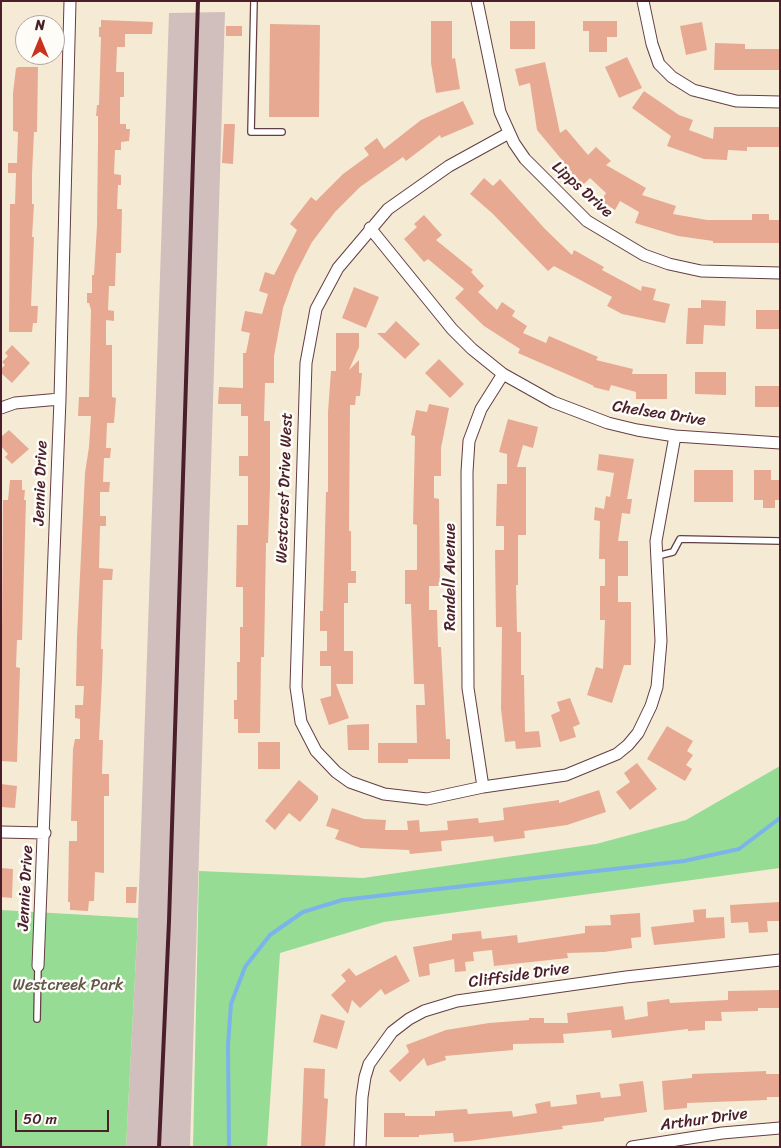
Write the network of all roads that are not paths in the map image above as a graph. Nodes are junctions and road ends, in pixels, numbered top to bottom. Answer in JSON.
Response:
{"nodes":[{"id":1,"x":70,"y":1,"type":"edge"},
{"id":2,"x":254,"y":1,"type":"edge"},
{"id":3,"x":477,"y":1,"type":"edge"},
{"id":4,"x":642,"y":1,"type":"edge"},
{"id":5,"x":780,"y":102,"type":"edge"},
{"id":6,"x":282,"y":132,"type":"dead end"},
{"id":7,"x":509,"y":133,"type":"junction"},
{"id":8,"x":370,"y":228,"type":"junction"},
{"id":9,"x":780,"y":273,"type":"edge"},
{"id":10,"x":503,"y":374,"type":"junction"},
{"id":11,"x":60,"y":399,"type":"junction"},
{"id":12,"x":1,"y":408,"type":"edge"},
{"id":13,"x":675,"y":436,"type":"junction"},
{"id":14,"x":780,"y":443,"type":"edge"},
{"id":15,"x":780,"y":541,"type":"edge"},
{"id":16,"x":657,"y":556,"type":"junction"},
{"id":17,"x":483,"y":787,"type":"junction"},
{"id":18,"x":1,"y":832,"type":"edge"},
{"id":19,"x":45,"y":834,"type":"junction"},
{"id":20,"x":780,"y":960,"type":"edge"},
{"id":21,"x":38,"y":966,"type":"joint"},
{"id":22,"x":37,"y":1020,"type":"dead end"},
{"id":23,"x":780,"y":1128,"type":"edge"},
{"id":24,"x":360,"y":1147,"type":"edge"},
{"id":25,"x":632,"y":1147,"type":"edge"}],
"edges":[{"from":1,"to":11,"type":"street","name":"Jennie Drive"},
{"from":2,"to":6,"type":"lane"},
{"from":3,"to":7,"type":"street","name":"Lipps Drive"},
{"from":4,"to":5,"type":"street"},
{"from":7,"to":8,"type":"street","name":"Westcrest Drive West"},
{"from":7,"to":9,"type":"street","name":"Lipps Drive"},
{"from":8,"to":10,"type":"street","name":"Chelsea Drive"},
{"from":8,"to":17,"type":"street","name":"Westcrest Drive West"},
{"from":10,"to":13,"type":"street","name":"Chelsea Drive"},
{"from":10,"to":17,"type":"street","name":"Randell Avenue"},
{"from":11,"to":12,"type":"street"},
{"from":11,"to":19,"type":"street","name":"Jennie Drive"},
{"from":13,"to":14,"type":"street","name":"Chelsea Drive"},
{"from":13,"to":16,"type":"street","name":"Westcrest Drive West"},
{"from":15,"to":16,"type":"lane"},
{"from":16,"to":17,"type":"street","name":"Westcrest Drive West"},
{"from":18,"to":19,"type":"street"},
{"from":19,"to":21,"type":"street","name":"Jennie Drive"},
{"from":20,"to":24,"type":"street","name":"Cliffside Drive"},
{"from":21,"to":22,"type":"lane"},
{"from":23,"to":25,"type":"street","name":"Arthur Drive"}]}
